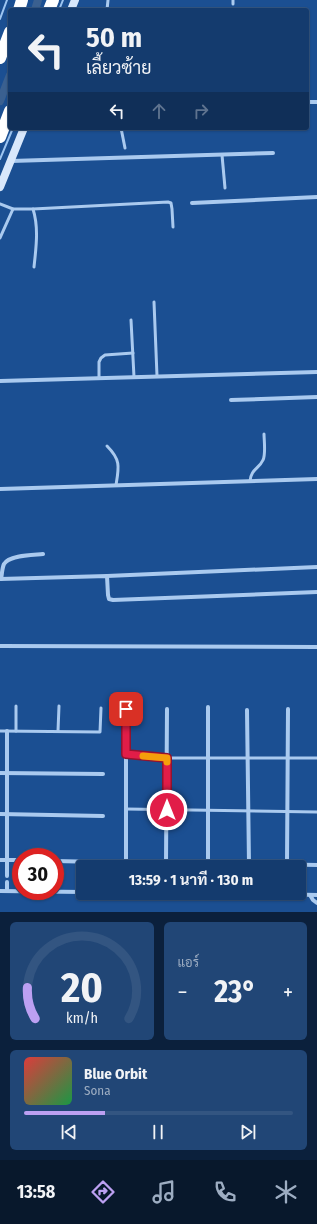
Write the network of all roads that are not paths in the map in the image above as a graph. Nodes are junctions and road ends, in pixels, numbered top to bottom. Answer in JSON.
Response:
{"nodes":[{"id":1,"x":8,"y":37,"type":"edge"},
{"id":2,"x":0,"y":58,"type":"edge"},
{"id":3,"x":8,"y":116,"type":"edge"},
{"id":4,"x":23,"y":130,"type":"edge"},
{"id":5,"x":121,"y":130,"type":"edge"},
{"id":6,"x":0,"y":137,"type":"edge"},
{"id":7,"x":125,"y":148,"type":"dead end"},
{"id":8,"x":272,"y":153,"type":"dead end"},
{"id":9,"x":222,"y":155,"type":"junction"},
{"id":10,"x":10,"y":161,"type":"junction"},
{"id":11,"x":0,"y":187,"type":"edge"},
{"id":12,"x":225,"y":188,"type":"dead end"},
{"id":13,"x":317,"y":198,"type":"edge"},
{"id":14,"x":192,"y":203,"type":"dead end"},
{"id":15,"x":0,"y":204,"type":"edge"},
{"id":16,"x":13,"y":208,"type":"junction"},
{"id":17,"x":33,"y":209,"type":"junction"},
{"id":18,"x":173,"y":227,"type":"dead end"},
{"id":19,"x":0,"y":238,"type":"edge"},
{"id":20,"x":34,"y":267,"type":"dead end"},
{"id":21,"x":154,"y":302,"type":"dead end"},
{"id":22,"x":131,"y":320,"type":"dead end"},
{"id":23,"x":133,"y":353,"type":"junction"},
{"id":24,"x":317,"y":372,"type":"edge"},
{"id":25,"x":157,"y":376,"type":"junction"},
{"id":26,"x":134,"y":377,"type":"junction"},
{"id":27,"x":99,"y":378,"type":"junction"},
{"id":28,"x":0,"y":381,"type":"edge"},
{"id":29,"x":317,"y":397,"type":"edge"},
{"id":30,"x":231,"y":400,"type":"dead end"},
{"id":31,"x":264,"y":434,"type":"dead end"},
{"id":32,"x":108,"y":446,"type":"dead end"},
{"id":33,"x":317,"y":479,"type":"edge"},
{"id":34,"x":250,"y":481,"type":"junction"},
{"id":35,"x":116,"y":485,"type":"junction"},
{"id":36,"x":0,"y":489,"type":"edge"},
{"id":37,"x":43,"y":554,"type":"dead end"},
{"id":38,"x":317,"y":567,"type":"edge"},
{"id":39,"x":107,"y":576,"type":"junction"},
{"id":40,"x":0,"y":579,"type":"edge"},
{"id":41,"x":317,"y":592,"type":"edge"},
{"id":42,"x":0,"y":646,"type":"edge"},
{"id":43,"x":317,"y":647,"type":"edge"},
{"id":44,"x":16,"y":706,"type":"dead end"},
{"id":45,"x":59,"y":706,"type":"dead end"},
{"id":46,"x":208,"y":707,"type":"dead end"},
{"id":47,"x":101,"y":708,"type":"dead end"},
{"id":48,"x":126,"y":709,"type":"dead end"},
{"id":49,"x":167,"y":709,"type":"dead end"},
{"id":50,"x":288,"y":709,"type":"dead end"},
{"id":51,"x":247,"y":710,"type":"dead end"},
{"id":52,"x":0,"y":731,"type":"edge"},
{"id":53,"x":7,"y":731,"type":"junction"},
{"id":54,"x":16,"y":731,"type":"junction"},
{"id":55,"x":58,"y":731,"type":"junction"},
{"id":56,"x":126,"y":754,"type":"junction"},
{"id":57,"x":288,"y":757,"type":"junction"},
{"id":58,"x":167,"y":758,"type":"junction"},
{"id":59,"x":208,"y":758,"type":"junction"},
{"id":60,"x":247,"y":758,"type":"junction"},
{"id":61,"x":317,"y":758,"type":"edge"},
{"id":62,"x":0,"y":773,"type":"edge"},
{"id":63,"x":8,"y":773,"type":"junction"},
{"id":64,"x":103,"y":774,"type":"dead end"},
{"id":65,"x":126,"y":809,"type":"junction"},
{"id":66,"x":167,"y":810,"type":"junction"},
{"id":67,"x":208,"y":810,"type":"junction"},
{"id":68,"x":287,"y":810,"type":"junction"},
{"id":69,"x":248,"y":811,"type":"junction"},
{"id":70,"x":317,"y":812,"type":"edge"},
{"id":71,"x":0,"y":814,"type":"edge"},
{"id":72,"x":8,"y":814,"type":"junction"},
{"id":73,"x":103,"y":816,"type":"dead end"},
{"id":74,"x":0,"y":860,"type":"edge"},
{"id":75,"x":7,"y":860,"type":"junction"},
{"id":76,"x":12,"y":860,"type":"edge"},
{"id":77,"x":126,"y":860,"type":"edge"},
{"id":78,"x":166,"y":860,"type":"edge"},
{"id":79,"x":208,"y":860,"type":"edge"},
{"id":80,"x":249,"y":860,"type":"edge"},
{"id":81,"x":286,"y":860,"type":"edge"},
{"id":82,"x":64,"y":861,"type":"edge"},
{"id":83,"x":76,"y":861,"type":"edge"},
{"id":84,"x":306,"y":865,"type":"edge"},
{"id":85,"x":317,"y":865,"type":"edge"},
{"id":86,"x":7,"y":876,"type":"dead end"},
{"id":87,"x":7,"y":882,"type":"dead end"},
{"id":88,"x":0,"y":891,"type":"edge"},
{"id":89,"x":7,"y":891,"type":"junction"},
{"id":90,"x":76,"y":892,"type":"edge"},
{"id":91,"x":306,"y":895,"type":"edge"},
{"id":92,"x":310,"y":895,"type":"junction"},
{"id":93,"x":317,"y":895,"type":"edge"},
{"id":94,"x":317,"y":903,"type":"edge"}],
"edges":[{"from":1,"to":2,"type":"highway"},
{"from":3,"to":6,"type":"highway"},
{"from":4,"to":10,"type":"main road"},
{"from":5,"to":7,"type":"lane"},
{"from":8,"to":9,"type":"street"},
{"from":9,"to":10,"type":"street"},
{"from":9,"to":12,"type":"lane"},
{"from":10,"to":11,"type":"main road"},
{"from":13,"to":14,"type":"street"},
{"from":15,"to":16,"type":"lane"},
{"from":16,"to":17,"type":"lane"},
{"from":16,"to":19,"type":"lane"},
{"from":17,"to":18,"type":"lane"},
{"from":17,"to":20,"type":"lane"},
{"from":21,"to":25,"type":"lane"},
{"from":22,"to":23,"type":"lane"},
{"from":23,"to":26,"type":"lane"},
{"from":23,"to":27,"type":"lane"},
{"from":24,"to":25,"type":"street"},
{"from":25,"to":26,"type":"street"},
{"from":26,"to":27,"type":"street"},
{"from":27,"to":28,"type":"street"},
{"from":29,"to":30,"type":"street"},
{"from":31,"to":34,"type":"lane"},
{"from":32,"to":35,"type":"lane"},
{"from":33,"to":34,"type":"street"},
{"from":34,"to":35,"type":"street"},
{"from":35,"to":36,"type":"street"},
{"from":37,"to":40,"type":"street"},
{"from":38,"to":39,"type":"street"},
{"from":39,"to":40,"type":"street"},
{"from":39,"to":41,"type":"street"},
{"from":42,"to":43,"type":"street"},
{"from":44,"to":54,"type":"lane"},
{"from":45,"to":55,"type":"lane"},
{"from":46,"to":59,"type":"street"},
{"from":47,"to":55,"type":"lane"},
{"from":48,"to":56,"type":"street"},
{"from":49,"to":58,"type":"street"},
{"from":50,"to":57,"type":"street"},
{"from":51,"to":60,"type":"street"},
{"from":52,"to":53,"type":"lane"},
{"from":53,"to":54,"type":"lane"},
{"from":53,"to":63,"type":"street"},
{"from":54,"to":55,"type":"lane"},
{"from":56,"to":58,"type":"lane"},
{"from":56,"to":65,"type":"street"},
{"from":57,"to":60,"type":"lane"},
{"from":57,"to":61,"type":"lane"},
{"from":57,"to":68,"type":"street"},
{"from":58,"to":59,"type":"lane"},
{"from":58,"to":66,"type":"street"},
{"from":59,"to":60,"type":"lane"},
{"from":59,"to":67,"type":"street"},
{"from":60,"to":69,"type":"street"},
{"from":62,"to":63,"type":"street"},
{"from":63,"to":64,"type":"street"},
{"from":63,"to":72,"type":"street"},
{"from":65,"to":66,"type":"lane"},
{"from":65,"to":77,"type":"street"},
{"from":66,"to":67,"type":"lane"},
{"from":66,"to":78,"type":"street"},
{"from":67,"to":69,"type":"lane"},
{"from":67,"to":79,"type":"street"},
{"from":68,"to":69,"type":"lane"},
{"from":68,"to":70,"type":"lane"},
{"from":68,"to":81,"type":"street"},
{"from":69,"to":80,"type":"street"},
{"from":71,"to":72,"type":"street"},
{"from":72,"to":73,"type":"street"},
{"from":72,"to":75,"type":"street"},
{"from":74,"to":75,"type":"street"},
{"from":75,"to":76,"type":"street"},
{"from":75,"to":86,"type":"street"},
{"from":82,"to":83,"type":"street"},
{"from":84,"to":85,"type":"street"},
{"from":87,"to":89,"type":"street"},
{"from":88,"to":89,"type":"street"},
{"from":89,"to":90,"type":"street"},
{"from":91,"to":92,"type":"street"},
{"from":92,"to":93,"type":"street"},
{"from":92,"to":94,"type":"street"}]}
